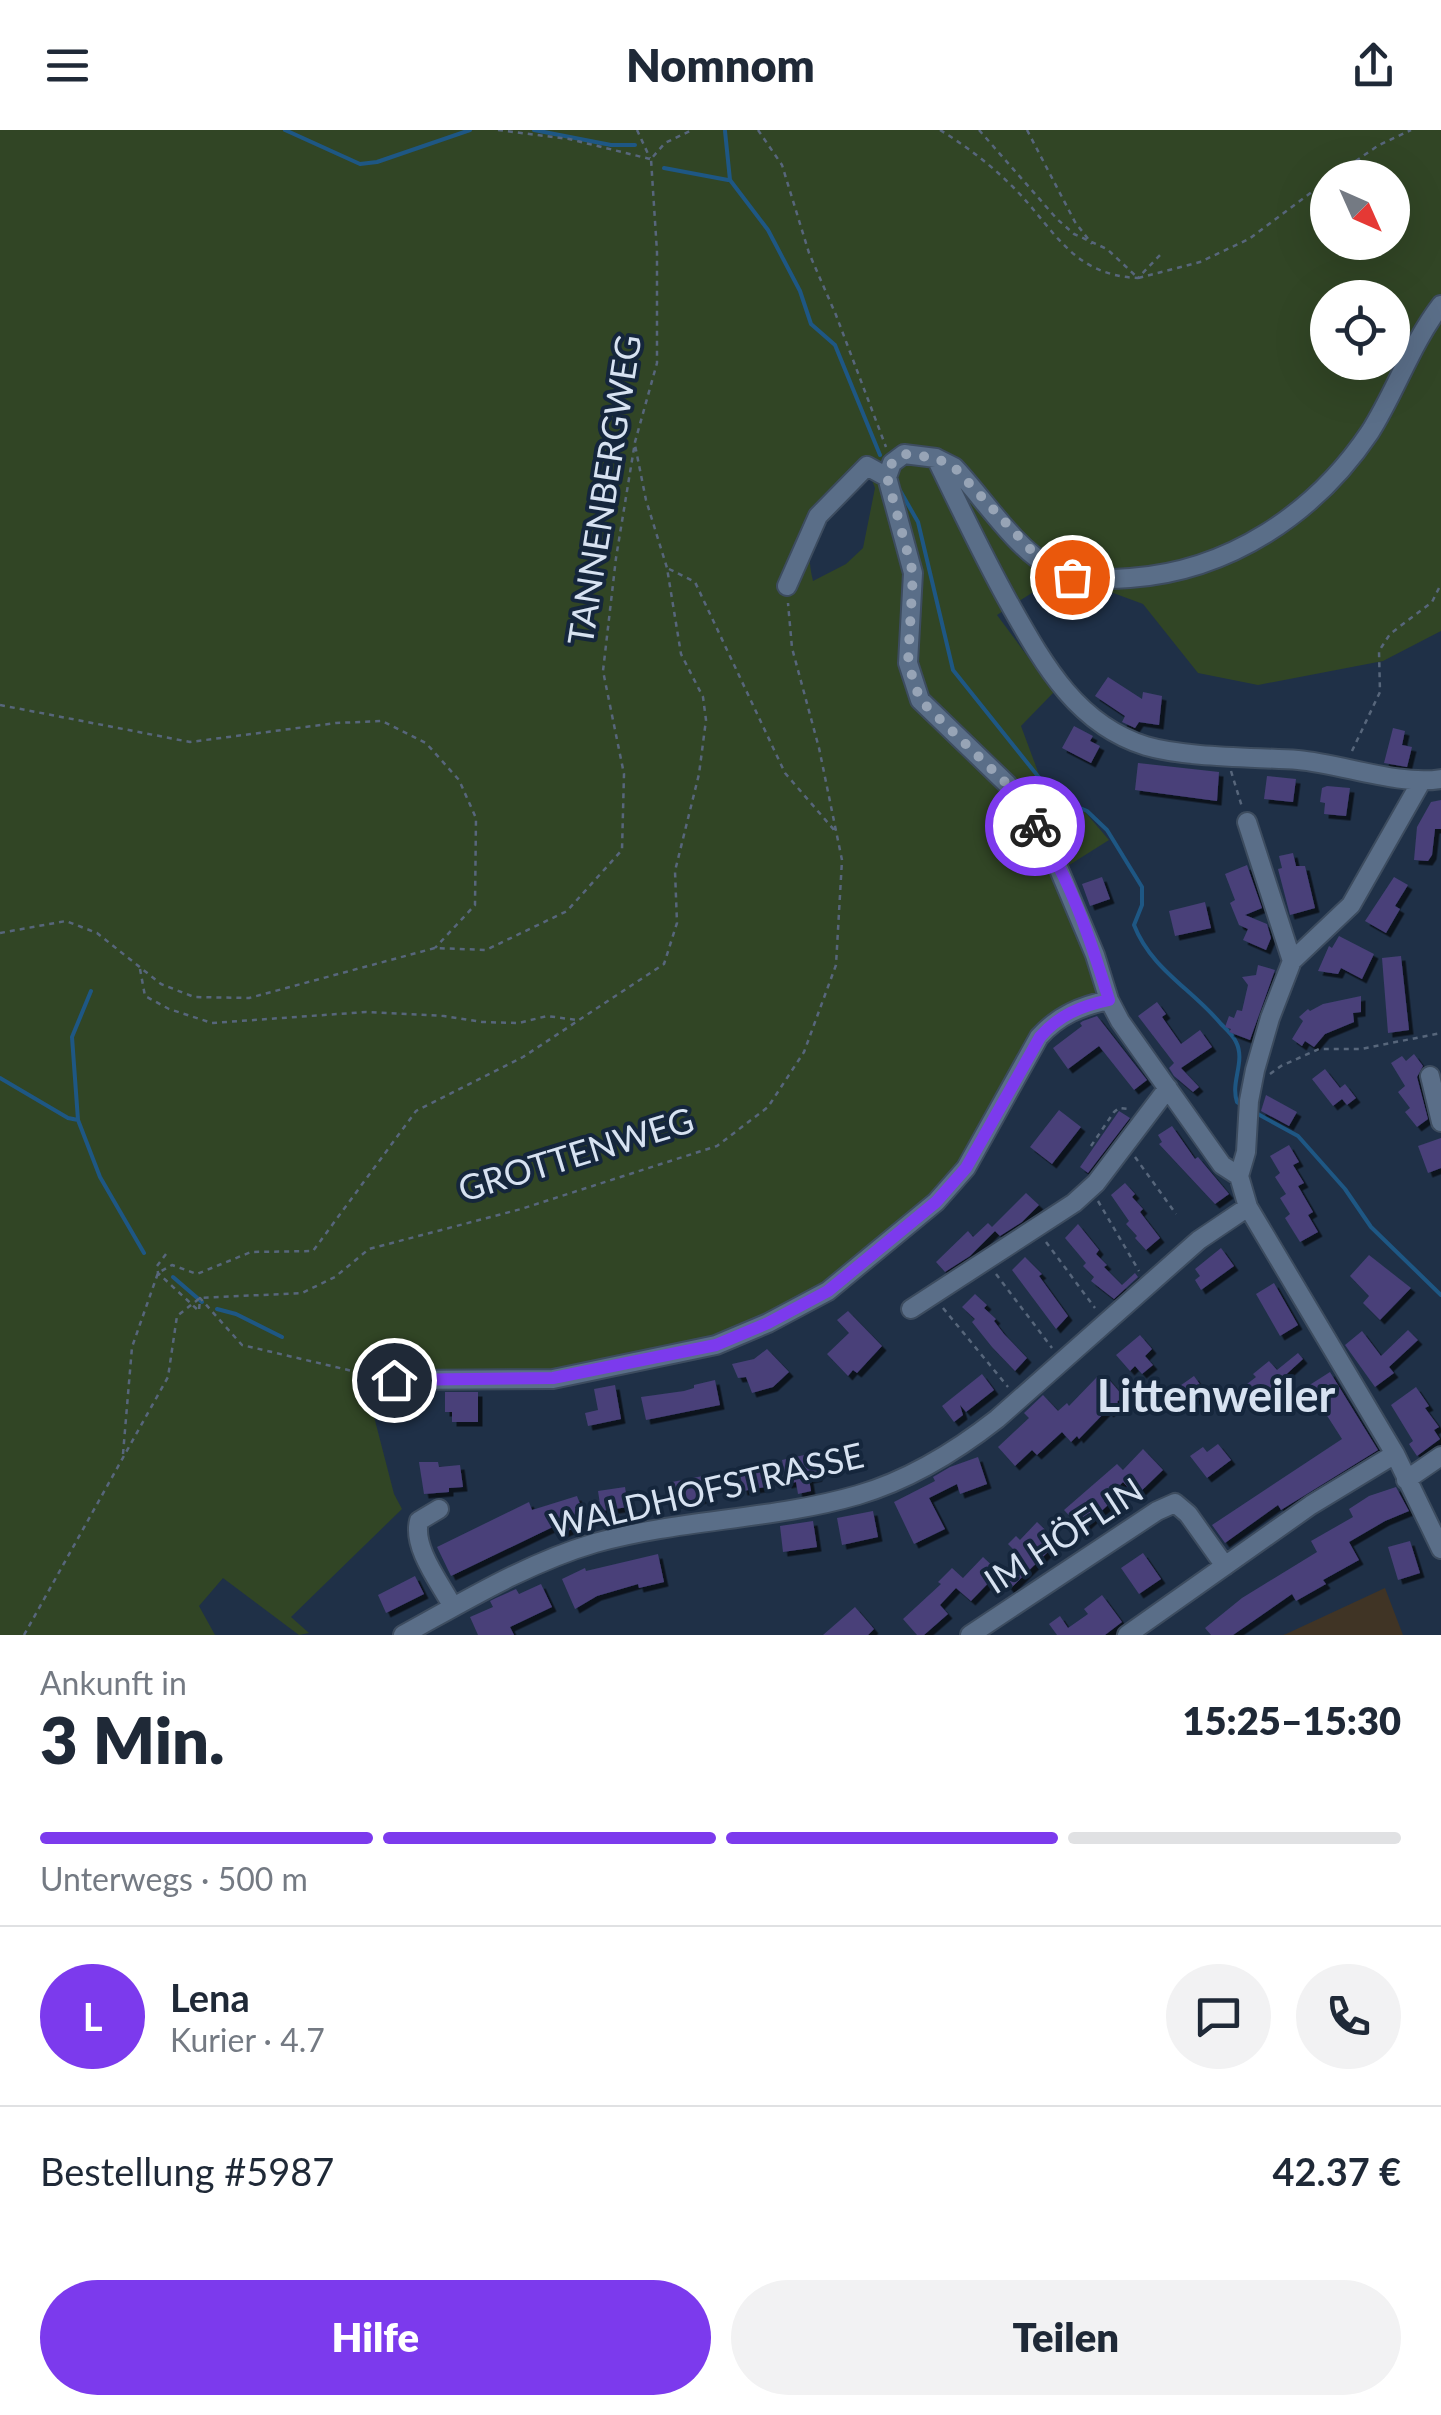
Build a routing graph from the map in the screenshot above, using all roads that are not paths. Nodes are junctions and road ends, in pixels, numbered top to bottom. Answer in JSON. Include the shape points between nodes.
{"nodes":[{"id":1,"x":1441,"y":305,"type":"edge"},
{"id":2,"x":936,"y":458,"type":"junction"},
{"id":3,"x":889,"y":470,"type":"junction"},
{"id":4,"x":787,"y":586,"type":"road end"},
{"id":5,"x":1441,"y":779,"type":"edge"},
{"id":6,"x":1421,"y":782,"type":"junction"},
{"id":7,"x":1247,"y":822,"type":"road end"},
{"id":8,"x":1292,"y":962,"type":"junction"},
{"id":9,"x":1109,"y":1000,"type":"junction"},
{"id":10,"x":1430,"y":1076,"type":"dead end"},
{"id":11,"x":1168,"y":1088,"type":"junction"},
{"id":12,"x":1441,"y":1122,"type":"edge"},
{"id":13,"x":1240,"y":1176,"type":"junction"},
{"id":14,"x":1248,"y":1207,"type":"junction"},
{"id":15,"x":911,"y":1309,"type":"dead end"},
{"id":16,"x":394,"y":1380,"type":"road end"},
{"id":17,"x":1395,"y":1454,"type":"junction"},
{"id":18,"x":1441,"y":1456,"type":"edge"},
{"id":19,"x":1406,"y":1480,"type":"junction"},
{"id":20,"x":439,"y":1508,"type":"dead end"},
{"id":21,"x":1441,"y":1549,"type":"edge"},
{"id":22,"x":1225,"y":1566,"type":"junction"},
{"id":23,"x":453,"y":1607,"type":"junction"},
{"id":24,"x":403,"y":1635,"type":"edge"},
{"id":25,"x":970,"y":1635,"type":"edge"},
{"id":26,"x":1127,"y":1635,"type":"edge"}],
"edges":[{"from":1,"to":2,"type":"street","via":[[1369,432],[1328,484],[1271,532],[1199,566],[1158,576],[1072,577],[1044,564],[954,467]]},
{"from":2,"to":3,"type":"street","via":[[904,454]]},
{"from":2,"to":6,"type":"street","via":[[1036,654],[1077,705],[1112,731],[1182,752],[1344,766]]},
{"from":3,"to":4,"type":"street","via":[[866,466],[818,516]]},
{"from":3,"to":9,"type":"street","via":[[913,573],[908,663],[920,700],[1007,784],[1050,848]]},
{"from":5,"to":6,"type":"street"},
{"from":6,"to":8,"type":"street","via":[[1351,904]]},
{"from":7,"to":8,"type":"street"},
{"from":8,"to":13,"type":"street","via":[[1250,1100]]},
{"from":9,"to":11,"type":"street"},
{"from":9,"to":16,"type":"street","via":[[1080,1006],[1048,1026],[966,1168],[936,1202],[828,1291],[768,1323],[716,1345],[553,1378]]},
{"from":10,"to":12,"type":"street"},
{"from":11,"to":13,"type":"street","via":[[1222,1165]]},
{"from":11,"to":15,"type":"street","via":[[1090,1188]]},
{"from":13,"to":14,"type":"street"},
{"from":14,"to":17,"type":"street"},
{"from":14,"to":23,"type":"street","name":"WALDHOFSTRASSE","via":[[1199,1240],[966,1443],[930,1464],[859,1495],[598,1542],[552,1557]]},
{"from":17,"to":19,"type":"street"},
{"from":17,"to":22,"type":"street"},
{"from":18,"to":19,"type":"street"},
{"from":19,"to":21,"type":"street"},
{"from":20,"to":23,"type":"street","via":[[418,1521],[416,1530]]},
{"from":22,"to":25,"type":"street","name":"IM HÖFLIN","via":[[1176,1503]]},
{"from":22,"to":26,"type":"street"},
{"from":23,"to":24,"type":"street","name":"WALDHOFSTRASSE"}]}
